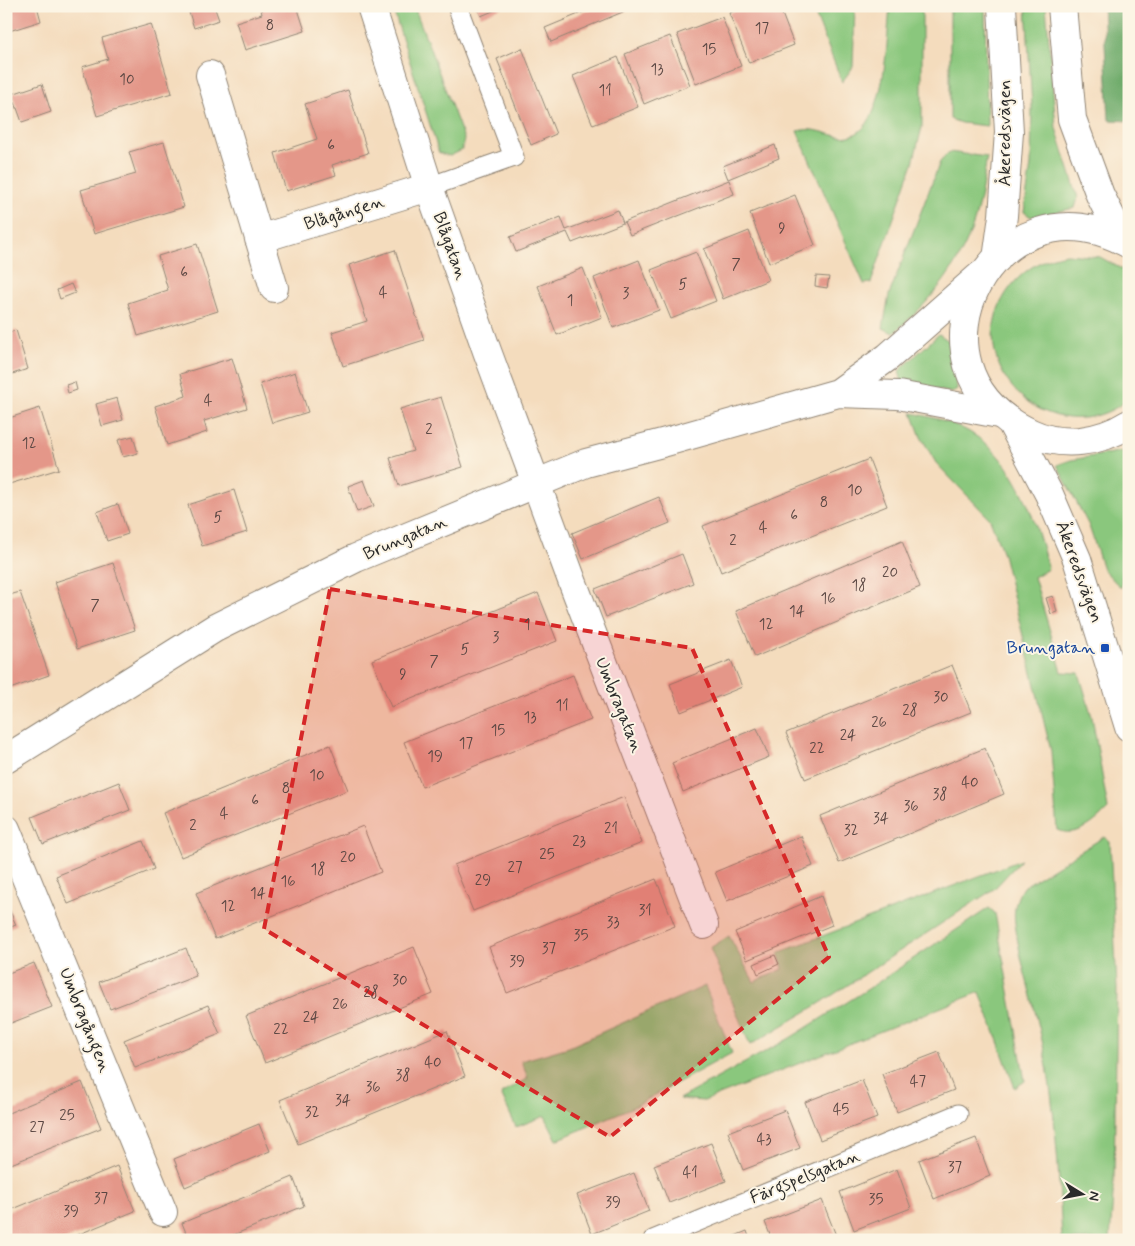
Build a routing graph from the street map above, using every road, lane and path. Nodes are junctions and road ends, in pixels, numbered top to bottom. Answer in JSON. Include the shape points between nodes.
{"nodes":[{"id":1,"x":371,"y":6,"type":"edge"},
{"id":2,"x":457,"y":6,"type":"edge"},
{"id":3,"x":1002,"y":6,"type":"edge"},
{"id":4,"x":1062,"y":6,"type":"edge"},
{"id":5,"x":210,"y":75,"type":"dead end"},
{"id":6,"x":429,"y":187,"type":"junction"},
{"id":7,"x":259,"y":238,"type":"junction"},
{"id":8,"x":1126,"y":242,"type":"edge"},
{"id":9,"x":989,"y":267,"type":"junction"},
{"id":10,"x":274,"y":288,"type":"dead end"},
{"id":11,"x":838,"y":393,"type":"junction"},
{"id":12,"x":1005,"y":419,"type":"junction"},
{"id":13,"x":1129,"y":424,"type":"edge"},
{"id":14,"x":536,"y":484,"type":"junction"},
{"id":15,"x":1129,"y":727,"type":"edge"},
{"id":16,"x":6,"y":759,"type":"edge"},
{"id":17,"x":6,"y":829,"type":"edge"},
{"id":18,"x":704,"y":925,"type":"dead end"},
{"id":19,"x":958,"y":1114,"type":"dead end"},
{"id":20,"x":163,"y":1212,"type":"dead end"},
{"id":21,"x":653,"y":1240,"type":"edge"}],
"edges":[{"from":1,"to":6,"type":"street","name":"Blågatan"},
{"from":2,"to":6,"type":"lane","via":[[514,157]]},
{"from":3,"to":9,"type":"street","name":"Åkeredsvägen","via":[[1009,132],[1003,216]]},
{"from":4,"to":8,"type":"street","name":"Åkeredsvägen","via":[[1072,119],[1100,195]]},
{"from":5,"to":7,"type":"street"},
{"from":6,"to":7,"type":"street","name":"Blågången"},
{"from":6,"to":14,"type":"street","name":"Blågatan"},
{"from":7,"to":10,"type":"street"},
{"from":8,"to":9,"type":"street","name":"Åkeredsvägen","via":[[1110,234],[1080,227],[1051,228],[1010,245]]},
{"from":9,"to":11,"type":"street","name":"Brungatan","via":[[888,357]]},
{"from":9,"to":12,"type":"street","name":"Åkeredsvägen","via":[[967,308],[966,355],[972,377],[982,394]]},
{"from":11,"to":12,"type":"street","name":"Brungatan","via":[[898,396]]},
{"from":11,"to":14,"type":"street","name":"Brungatan","via":[[586,463]]},
{"from":12,"to":13,"type":"street","name":"Åkeredsvägen","via":[[1040,438],[1066,442],[1088,441],[1114,433]]},
{"from":12,"to":15,"type":"street","name":"Åkeredsvägen","via":[[1049,494],[1076,559]]},
{"from":14,"to":16,"type":"street","name":"Brungatan","via":[[356,558],[215,628]]},
{"from":14,"to":18,"type":"street","name":"Umbragatan"},
{"from":17,"to":20,"type":"street","name":"Umbragången"},
{"from":19,"to":21,"type":"lane","name":"Färgspelsgatan"}]}
